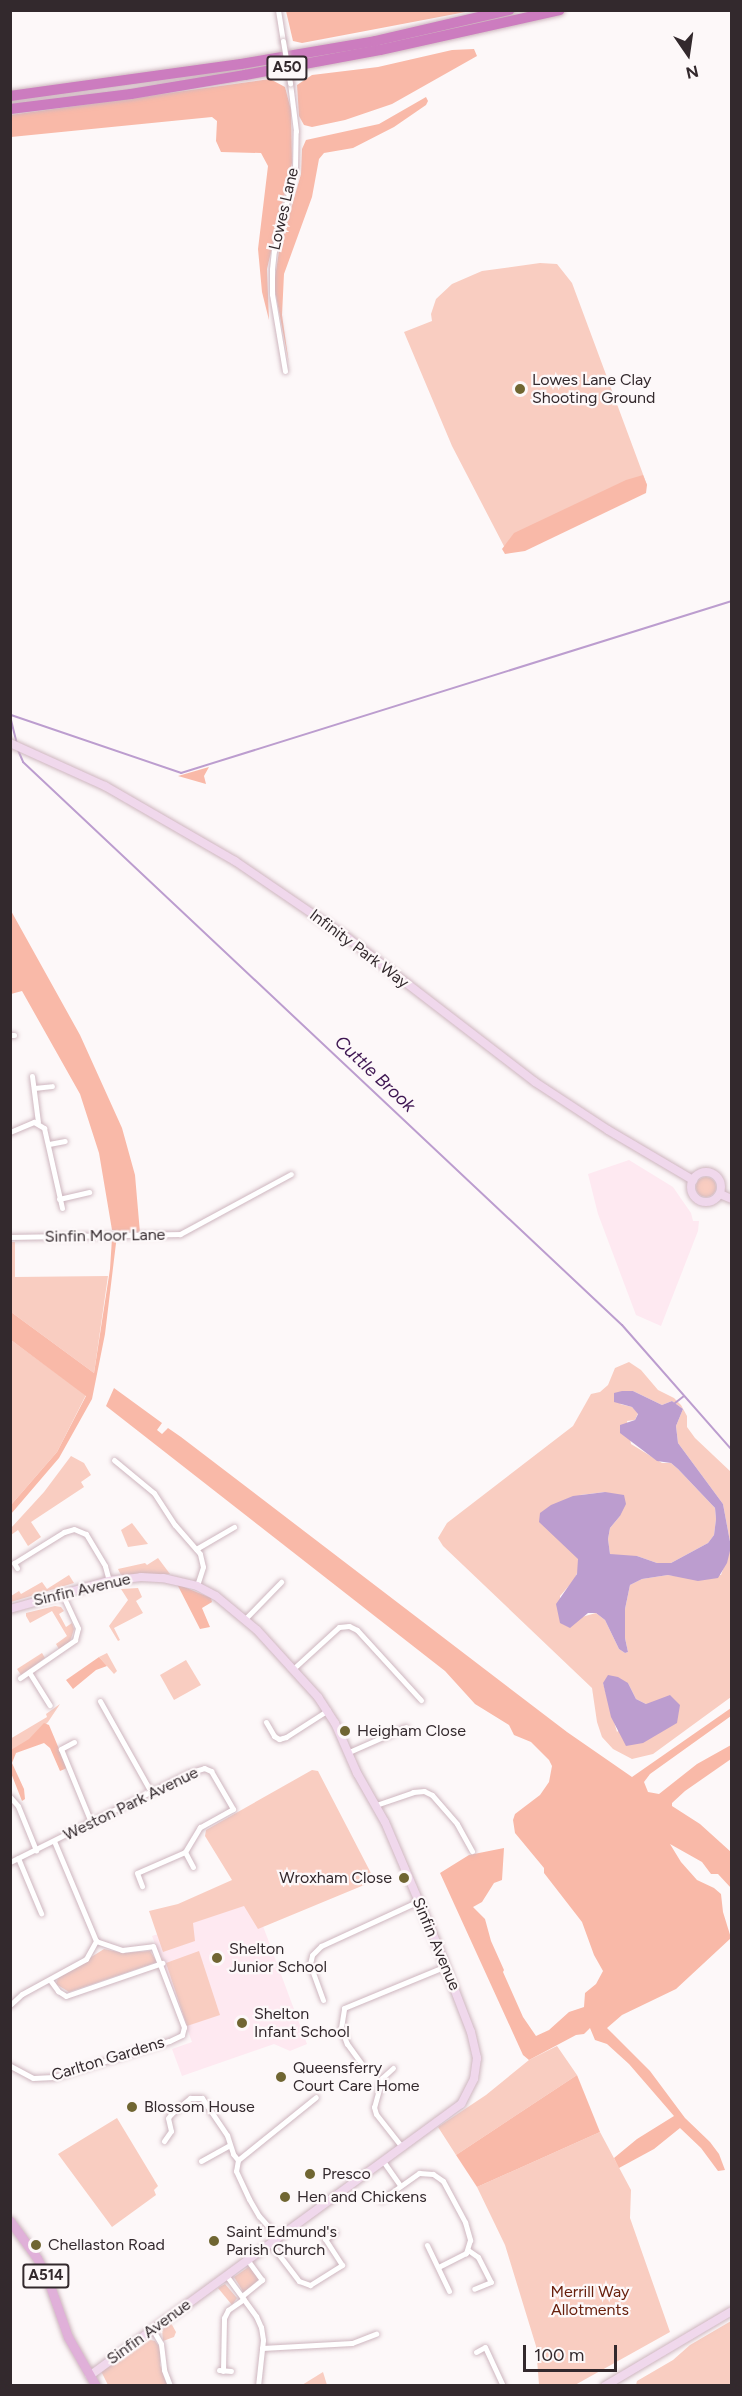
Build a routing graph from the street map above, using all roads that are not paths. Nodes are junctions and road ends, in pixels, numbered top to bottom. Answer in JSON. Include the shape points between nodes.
{"nodes":[{"id":1,"x":278,"y":10,"type":"edge"},
{"id":2,"x":509,"y":10,"type":"edge"},
{"id":3,"x":560,"y":10,"type":"edge"},
{"id":4,"x":10,"y":96,"type":"edge"},
{"id":5,"x":10,"y":109,"type":"edge"},
{"id":6,"x":285,"y":371,"type":"dead end"},
{"id":7,"x":10,"y":743,"type":"edge"},
{"id":8,"x":32,"y":1076,"type":"dead end"},
{"id":9,"x":52,"y":1086,"type":"dead end"},
{"id":10,"x":34,"y":1088,"type":"junction"},
{"id":11,"x":38,"y":1122,"type":"junction"},
{"id":12,"x":10,"y":1131,"type":"edge"},
{"id":13,"x":64,"y":1141,"type":"dead end"},
{"id":14,"x":50,"y":1144,"type":"junction"},
{"id":15,"x":291,"y":1174,"type":"dead end"},
{"id":16,"x":693,"y":1180,"type":"junction"},
{"id":17,"x":89,"y":1192,"type":"dead end"},
{"id":18,"x":720,"y":1194,"type":"junction"},
{"id":19,"x":59,"y":1199,"type":"junction"},
{"id":20,"x":732,"y":1199,"type":"edge"},
{"id":21,"x":62,"y":1208,"type":"dead end"},
{"id":22,"x":11,"y":1237,"type":"edge"},
{"id":23,"x":114,"y":1460,"type":"dead end"},
{"id":24,"x":234,"y":1527,"type":"dead end"},
{"id":25,"x":196,"y":1549,"type":"junction"},
{"id":26,"x":17,"y":1568,"type":"dead end"},
{"id":27,"x":109,"y":1581,"type":"junction"},
{"id":28,"x":281,"y":1582,"type":"dead end"},
{"id":29,"x":196,"y":1586,"type":"junction"},
{"id":30,"x":62,"y":1593,"type":"junction"},
{"id":31,"x":10,"y":1610,"type":"edge"},
{"id":32,"x":245,"y":1619,"type":"junction"},
{"id":33,"x":293,"y":1669,"type":"junction"},
{"id":34,"x":29,"y":1672,"type":"junction"},
{"id":35,"x":20,"y":1678,"type":"dead end"},
{"id":36,"x":418,"y":1686,"type":"dead end"},
{"id":37,"x":413,"y":1691,"type":"junction"},
{"id":38,"x":421,"y":1700,"type":"dead end"},
{"id":39,"x":100,"y":1701,"type":"dead end"},
{"id":40,"x":50,"y":1705,"type":"dead end"},
{"id":41,"x":328,"y":1710,"type":"junction"},
{"id":42,"x":266,"y":1722,"type":"dead end"},
{"id":43,"x":406,"y":1727,"type":"dead end"},
{"id":44,"x":74,"y":1742,"type":"dead end"},
{"id":45,"x":349,"y":1752,"type":"junction"},
{"id":46,"x":151,"y":1792,"type":"junction"},
{"id":47,"x":10,"y":1797,"type":"edge"},
{"id":48,"x":376,"y":1805,"type":"junction"},
{"id":49,"x":91,"y":1822,"type":"junction"},
{"id":50,"x":54,"y":1841,"type":"junction"},
{"id":51,"x":36,"y":1850,"type":"junction"},
{"id":52,"x":472,"y":1851,"type":"dead end"},
{"id":53,"x":185,"y":1852,"type":"junction"},
{"id":54,"x":18,"y":1858,"type":"junction"},
{"id":55,"x":10,"y":1862,"type":"edge"},
{"id":56,"x":193,"y":1867,"type":"dead end"},
{"id":57,"x":142,"y":1887,"type":"dead end"},
{"id":58,"x":419,"y":1901,"type":"junction"},
{"id":59,"x":41,"y":1913,"type":"dead end"},
{"id":60,"x":96,"y":1941,"type":"junction"},
{"id":61,"x":162,"y":1963,"type":"junction"},
{"id":62,"x":446,"y":1965,"type":"junction"},
{"id":63,"x":50,"y":1980,"type":"junction"},
{"id":64,"x":323,"y":2000,"type":"dead end"},
{"id":65,"x":10,"y":2005,"type":"edge"},
{"id":66,"x":361,"y":2063,"type":"dead end"},
{"id":67,"x":10,"y":2066,"type":"edge"},
{"id":68,"x":393,"y":2068,"type":"dead end"},
{"id":69,"x":316,"y":2097,"type":"dead end"},
{"id":70,"x":164,"y":2141,"type":"dead end"},
{"id":71,"x":230,"y":2145,"type":"junction"},
{"id":72,"x":402,"y":2147,"type":"junction"},
{"id":73,"x":238,"y":2160,"type":"junction"},
{"id":74,"x":201,"y":2161,"type":"dead end"},
{"id":75,"x":383,"y":2161,"type":"junction"},
{"id":76,"x":399,"y":2184,"type":"junction"},
{"id":77,"x":381,"y":2200,"type":"dead end"},
{"id":78,"x":10,"y":2221,"type":"edge"},
{"id":79,"x":335,"y":2232,"type":"dead end"},
{"id":80,"x":278,"y":2237,"type":"junction"},
{"id":81,"x":270,"y":2243,"type":"junction"},
{"id":82,"x":427,"y":2245,"type":"dead end"},
{"id":83,"x":468,"y":2250,"type":"junction"},
{"id":84,"x":248,"y":2259,"type":"junction"},
{"id":85,"x":438,"y":2267,"type":"junction"},
{"id":86,"x":226,"y":2275,"type":"junction"},
{"id":87,"x":474,"y":2289,"type":"dead end"},
{"id":88,"x":449,"y":2291,"type":"dead end"},
{"id":89,"x":243,"y":2298,"type":"junction"},
{"id":90,"x":732,"y":2311,"type":"edge"},
{"id":91,"x":153,"y":2330,"type":"junction"},
{"id":92,"x":376,"y":2334,"type":"dead end"},
{"id":93,"x":262,"y":2348,"type":"junction"},
{"id":94,"x":476,"y":2352,"type":"dead end"},
{"id":95,"x":231,"y":2371,"type":"dead end"},
{"id":96,"x":90,"y":2376,"type":"junction"},
{"id":97,"x":615,"y":2383,"type":"edge"},
{"id":98,"x":96,"y":2385,"type":"edge"},
{"id":99,"x":170,"y":2385,"type":"edge"},
{"id":100,"x":258,"y":2385,"type":"edge"},
{"id":101,"x":503,"y":2385,"type":"edge"},
{"id":102,"x":605,"y":2385,"type":"edge"}],
"edges":[{"from":1,"to":6,"type":"street","name":"Lowes Lane","bridge":true,"via":[[296,131],[295,170],[272,269],[272,294]]},
{"from":2,"to":4,"type":"highway","number":"A50","via":[[242,64]]},
{"from":3,"to":5,"type":"highway","number":"A50","via":[[245,75]]},
{"from":7,"to":16,"type":"street","name":"Infinity Park Way","via":[[124,796],[236,861],[348,938],[527,1076]]},
{"from":8,"to":10,"type":"street"},
{"from":9,"to":10,"type":"street"},
{"from":10,"to":11,"type":"street"},
{"from":11,"to":12,"type":"street"},
{"from":11,"to":14,"type":"street"},
{"from":13,"to":14,"type":"street"},
{"from":14,"to":19,"type":"street"},
{"from":15,"to":22,"type":"street","name":"Sinfin Moor Lane","via":[[180,1234]]},
{"from":16,"to":18,"type":"street","via":[[694,1195],[702,1201],[712,1201]]},
{"from":16,"to":18,"type":"street","via":[[705,1172],[715,1174],[721,1183]]},
{"from":17,"to":19,"type":"street"},
{"from":18,"to":20,"type":"street"},
{"from":19,"to":21,"type":"street"},
{"from":23,"to":25,"type":"street","via":[[154,1493]]},
{"from":24,"to":25,"type":"street"},
{"from":25,"to":29,"type":"street","via":[[203,1565]]},
{"from":26,"to":27,"type":"street","via":[[14,1563],[74,1529],[86,1534],[105,1566]]},
{"from":27,"to":29,"type":"street","name":"Sinfin Avenue","via":[[150,1577]]},
{"from":27,"to":30,"type":"street","name":"Sinfin Avenue"},
{"from":28,"to":32,"type":"street"},
{"from":29,"to":32,"type":"street","name":"Sinfin Avenue"},
{"from":30,"to":31,"type":"street","name":"Sinfin Avenue"},
{"from":30,"to":34,"type":"street","via":[[78,1628],[77,1635],[73,1642]]},
{"from":32,"to":33,"type":"street","name":"Sinfin Avenue"},
{"from":33,"to":37,"type":"street","via":[[339,1627],[349,1626]]},
{"from":33,"to":41,"type":"street","name":"Sinfin Avenue"},
{"from":34,"to":35,"type":"street"},
{"from":34,"to":40,"type":"street"},
{"from":36,"to":37,"type":"street"},
{"from":37,"to":38,"type":"street"},
{"from":39,"to":46,"type":"street"},
{"from":41,"to":42,"type":"street","via":[[279,1739]]},
{"from":41,"to":45,"type":"street","name":"Sinfin Avenue"},
{"from":43,"to":45,"type":"street"},
{"from":44,"to":49,"type":"street","via":[[61,1749]]},
{"from":45,"to":48,"type":"street","name":"Sinfin Avenue"},
{"from":46,"to":49,"type":"street","name":"Weston Park Avenue"},
{"from":46,"to":53,"type":"street","name":"Weston Park Avenue","via":[[204,1768],[211,1771],[233,1809],[200,1827]]},
{"from":47,"to":51,"type":"street","via":[[18,1806]]},
{"from":48,"to":52,"type":"street","via":[[413,1792],[432,1795],[457,1824]]},
{"from":48,"to":58,"type":"street","name":"Sinfin Avenue"},
{"from":49,"to":50,"type":"street","name":"Weston Park Avenue"},
{"from":50,"to":51,"type":"street","name":"Weston Park Avenue"},
{"from":50,"to":60,"type":"street"},
{"from":51,"to":54,"type":"street","name":"Weston Park Avenue"},
{"from":53,"to":56,"type":"street"},
{"from":53,"to":57,"type":"street","via":[[137,1873]]},
{"from":54,"to":55,"type":"street","name":"Weston Park Avenue"},
{"from":54,"to":59,"type":"street"},
{"from":58,"to":62,"type":"street","name":"Sinfin Avenue"},
{"from":58,"to":64,"type":"street","via":[[321,1946],[312,1955],[310,1964]]},
{"from":60,"to":61,"type":"street","via":[[122,1950],[153,1946]]},
{"from":60,"to":63,"type":"street","via":[[86,1959]]},
{"from":61,"to":63,"type":"street","via":[[66,1996]]},
{"from":61,"to":67,"type":"street","name":"Carlton Gardens","via":[[184,2027],[182,2035],[44,2079],[24,2075]]},
{"from":62,"to":66,"type":"street","via":[[344,2008],[341,2028]]},
{"from":62,"to":72,"type":"street","name":"Sinfin Avenue","via":[[475,2047],[474,2079],[461,2104]]},
{"from":63,"to":65,"type":"street"},
{"from":68,"to":72,"type":"street","via":[[382,2078],[374,2107]]},
{"from":69,"to":73,"type":"street"},
{"from":70,"to":71,"type":"street","via":[[171,2131],[171,2114],[190,2098],[198,2097],[207,2102]]},
{"from":71,"to":73,"type":"street"},
{"from":71,"to":74,"type":"street"},
{"from":72,"to":75,"type":"street","name":"Sinfin Avenue"},
{"from":73,"to":80,"type":"street","via":[[236,2171],[249,2199]]},
{"from":75,"to":76,"type":"street"},
{"from":75,"to":80,"type":"street","name":"Sinfin Avenue"},
{"from":76,"to":77,"type":"street"},
{"from":76,"to":83,"type":"street","via":[[419,2173],[440,2178],[468,2231]]},
{"from":78,"to":96,"type":"main road","number":"A514","via":[[37,2258],[68,2337]]},
{"from":79,"to":81,"type":"street","via":[[325,2239],[342,2265],[310,2286],[298,2281]]},
{"from":80,"to":81,"type":"street","name":"Sinfin Avenue"},
{"from":81,"to":84,"type":"street","name":"Sinfin Avenue"},
{"from":82,"to":85,"type":"street"},
{"from":83,"to":85,"type":"street"},
{"from":83,"to":87,"type":"street","via":[[478,2257],[491,2282]]},
{"from":84,"to":86,"type":"street","name":"Sinfin Avenue"},
{"from":84,"to":89,"type":"street","via":[[262,2280]]},
{"from":85,"to":88,"type":"street"},
{"from":86,"to":89,"type":"street"},
{"from":86,"to":91,"type":"street","name":"Sinfin Avenue"},
{"from":89,"to":93,"type":"street","via":[[260,2324]]},
{"from":89,"to":95,"type":"street","via":[[224,2318],[221,2370]]},
{"from":90,"to":97,"type":"street"},
{"from":91,"to":96,"type":"street","name":"Sinfin Avenue"},
{"from":91,"to":99,"type":"street","via":[[161,2344]]},
{"from":92,"to":93,"type":"street","via":[[352,2343]]},
{"from":93,"to":100,"type":"street"},
{"from":94,"to":101,"type":"street","via":[[485,2347]]},
{"from":96,"to":98,"type":"main road","number":"A514"},
{"from":97,"to":102,"type":"street"}]}
